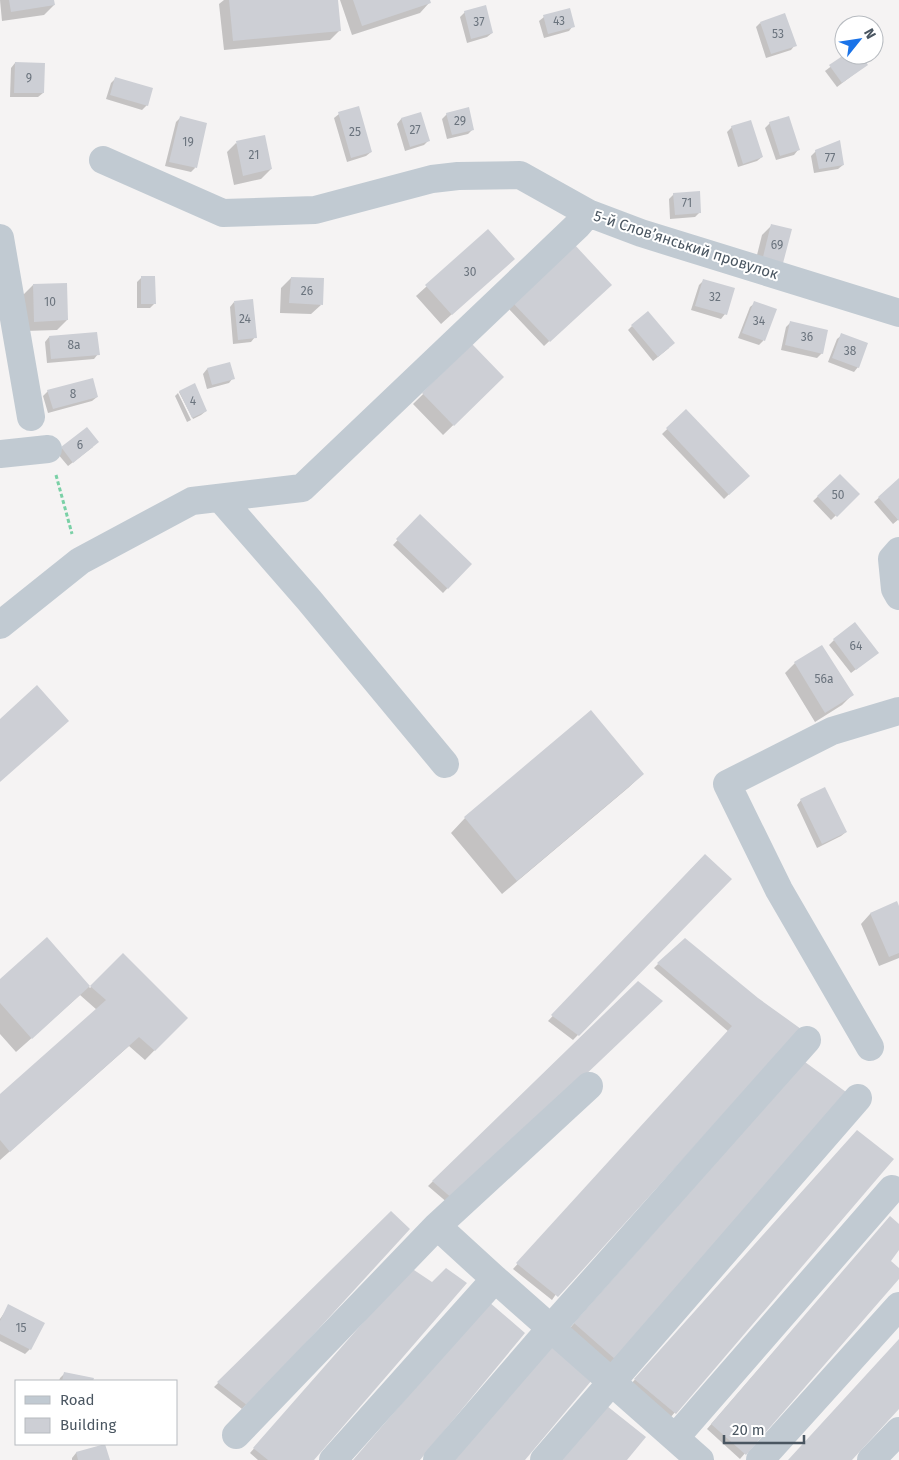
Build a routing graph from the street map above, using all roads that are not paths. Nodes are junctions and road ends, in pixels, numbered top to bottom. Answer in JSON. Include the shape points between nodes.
{"nodes":[{"id":1,"x":103,"y":160,"type":"dead end"},
{"id":2,"x":588,"y":213,"type":"junction"},
{"id":3,"x":0,"y":238,"type":"edge"},
{"id":4,"x":899,"y":313,"type":"edge"},
{"id":5,"x":31,"y":417,"type":"dead end"},
{"id":6,"x":48,"y":449,"type":"road end"},
{"id":7,"x":0,"y":454,"type":"edge"},
{"id":8,"x":220,"y":498,"type":"junction"},
{"id":9,"x":899,"y":551,"type":"edge"},
{"id":10,"x":899,"y":596,"type":"edge"},
{"id":11,"x":0,"y":625,"type":"edge"},
{"id":12,"x":899,"y":711,"type":"edge"},
{"id":13,"x":445,"y":764,"type":"dead end"},
{"id":14,"x":806,"y":1040,"type":"dead end"},
{"id":15,"x":870,"y":1047,"type":"dead end"},
{"id":16,"x":589,"y":1086,"type":"dead end"},
{"id":17,"x":858,"y":1098,"type":"dead end"},
{"id":18,"x":892,"y":1189,"type":"dead end"},
{"id":19,"x":437,"y":1226,"type":"junction"},
{"id":20,"x":495,"y":1279,"type":"junction"},
{"id":21,"x":899,"y":1306,"type":"edge"},
{"id":22,"x":551,"y":1328,"type":"junction"},
{"id":23,"x":612,"y":1381,"type":"junction"},
{"id":24,"x":899,"y":1431,"type":"edge"},
{"id":25,"x":236,"y":1435,"type":"dead end"},
{"id":26,"x":675,"y":1438,"type":"junction"},
{"id":27,"x":333,"y":1460,"type":"edge"},
{"id":28,"x":437,"y":1460,"type":"edge"},
{"id":29,"x":544,"y":1460,"type":"edge"},
{"id":30,"x":700,"y":1460,"type":"edge"},
{"id":31,"x":760,"y":1460,"type":"edge"},
{"id":32,"x":871,"y":1460,"type":"edge"}],
"edges":[{"from":1,"to":2,"type":"street","name":"5-й Слов’янський провулок","via":[[223,213],[315,210],[432,179],[520,175]]},
{"from":2,"to":4,"type":"street","name":"5-й Слов’янський провулок"},
{"from":2,"to":8,"type":"street","via":[[302,488]]},
{"from":3,"to":5,"type":"street"},
{"from":6,"to":7,"type":"street"},
{"from":8,"to":11,"type":"street","via":[[192,501],[80,561]]},
{"from":8,"to":13,"type":"street"},
{"from":9,"to":10,"type":"street","via":[[892,559],[895,589]]},
{"from":12,"to":15,"type":"street","via":[[832,731],[727,784],[779,890]]},
{"from":14,"to":22,"type":"street"},
{"from":16,"to":19,"type":"street"},
{"from":17,"to":23,"type":"street"},
{"from":18,"to":26,"type":"street"},
{"from":19,"to":20,"type":"street"},
{"from":19,"to":25,"type":"street"},
{"from":20,"to":22,"type":"street"},
{"from":20,"to":27,"type":"street"},
{"from":21,"to":31,"type":"street"},
{"from":22,"to":23,"type":"street"},
{"from":22,"to":28,"type":"street"},
{"from":23,"to":26,"type":"street"},
{"from":23,"to":29,"type":"street"},
{"from":24,"to":32,"type":"street"},
{"from":26,"to":30,"type":"street"}]}
